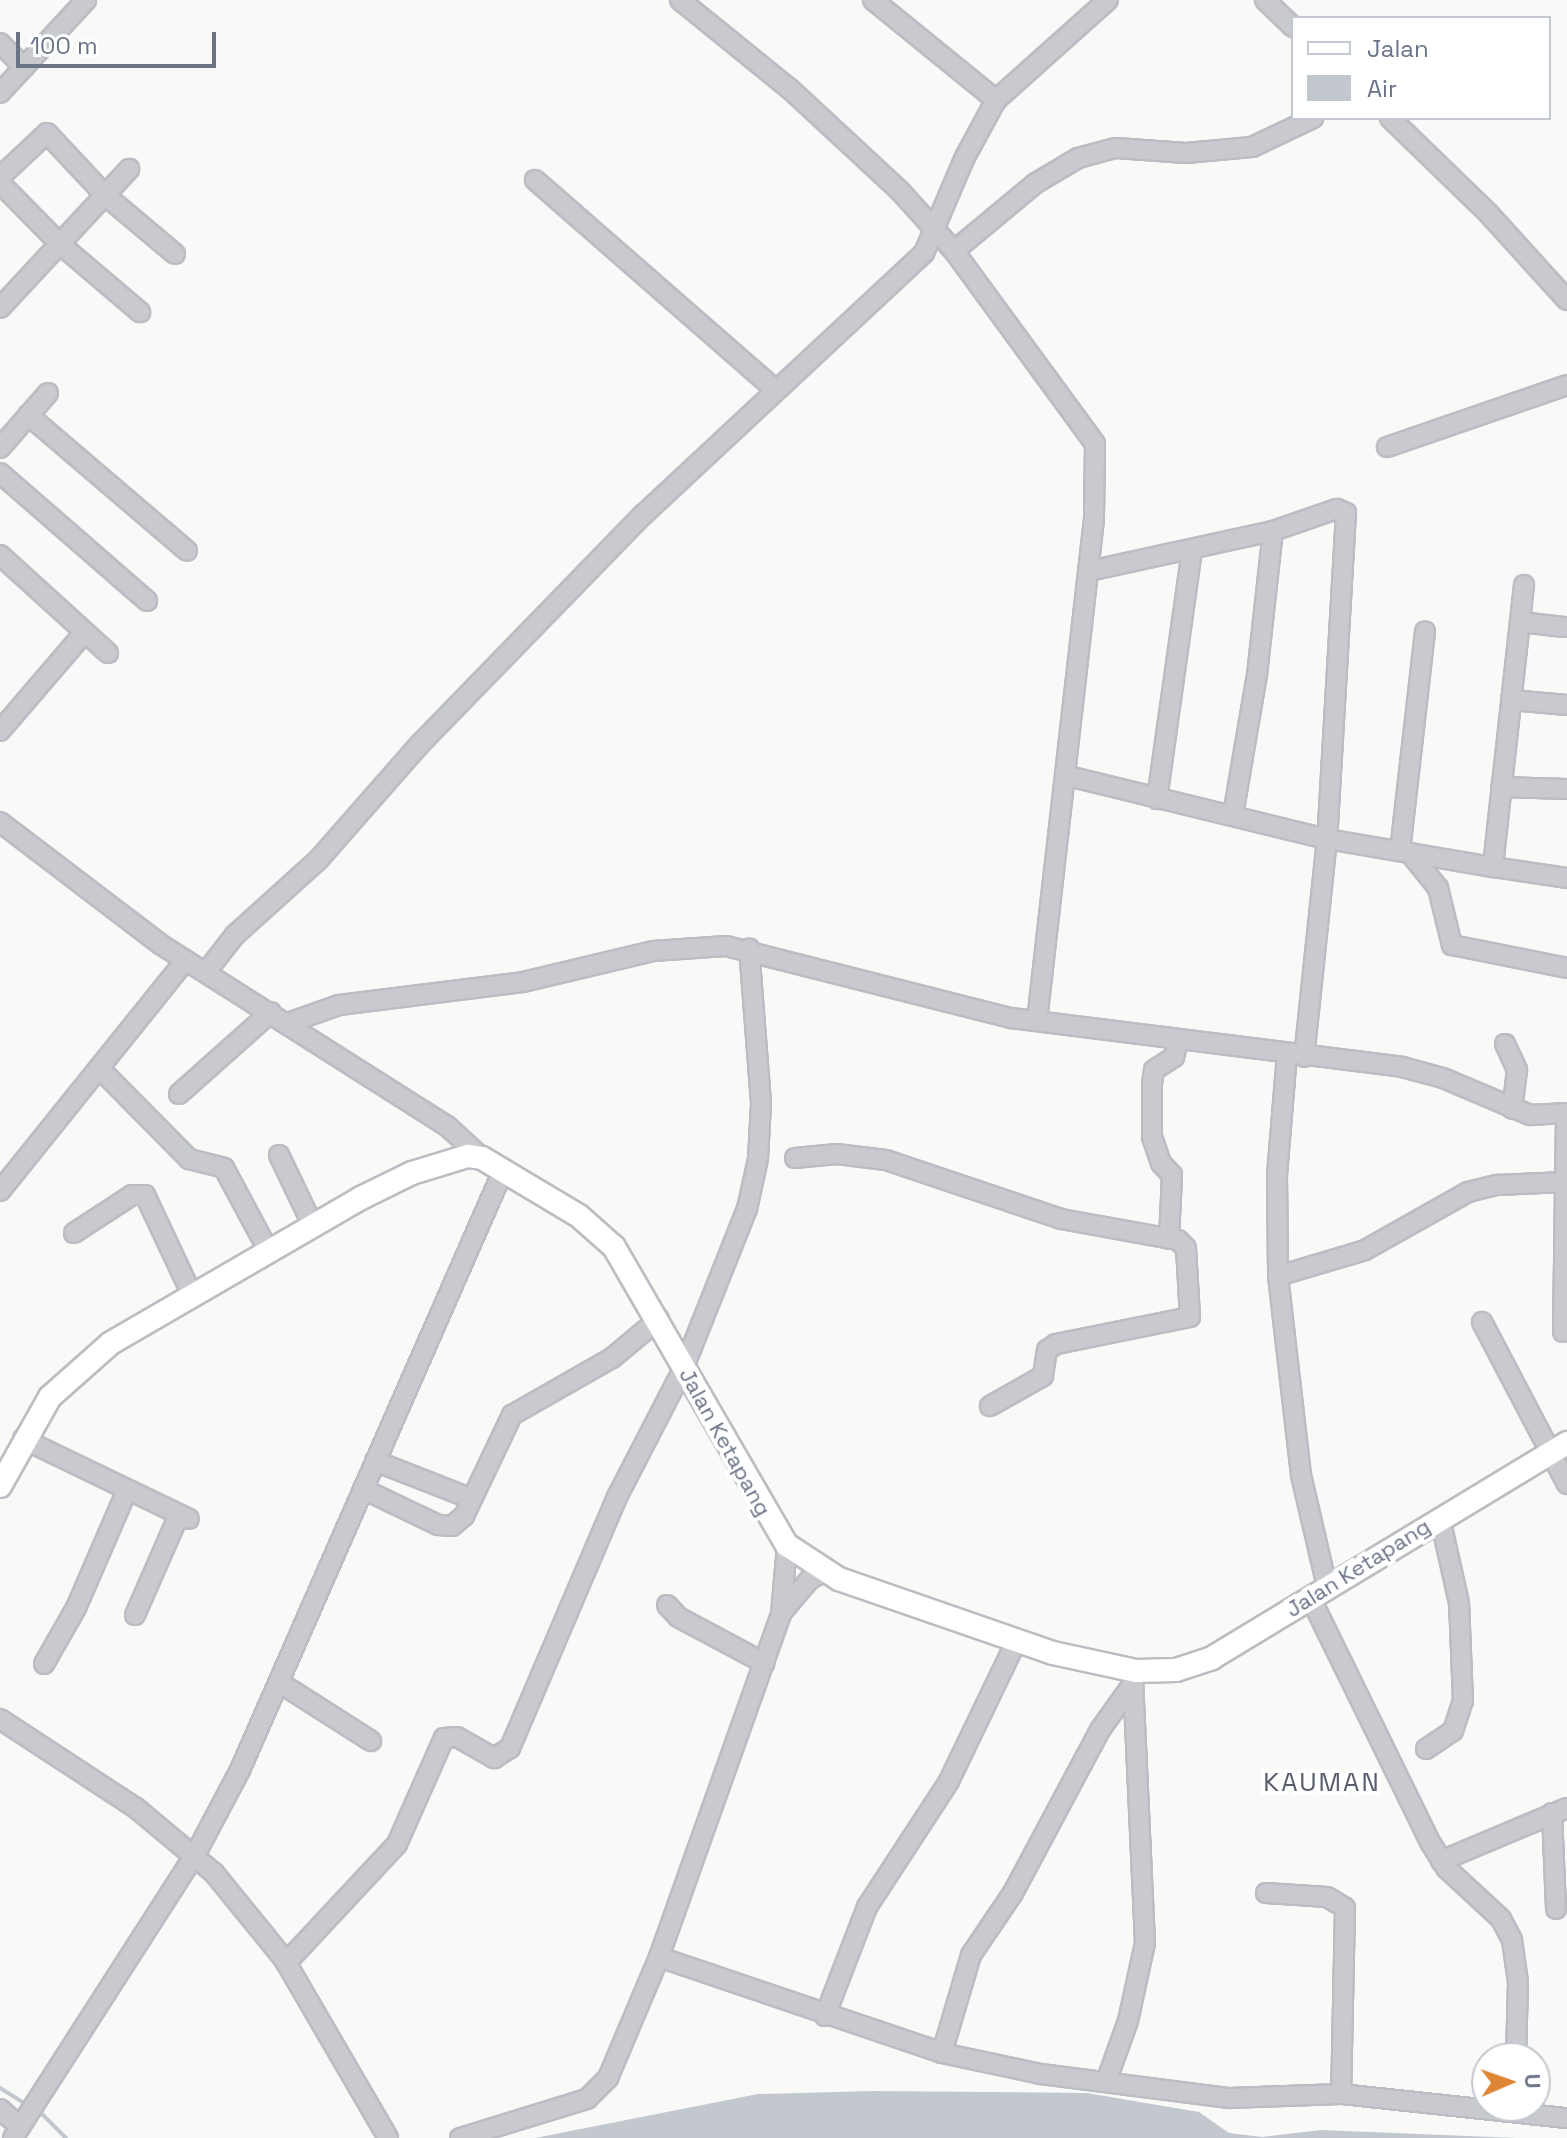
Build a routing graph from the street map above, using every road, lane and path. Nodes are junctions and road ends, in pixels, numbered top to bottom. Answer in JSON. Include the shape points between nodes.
{"nodes":[{"id":1,"x":86,"y":0,"type":"edge"},
{"id":2,"x":680,"y":0,"type":"edge"},
{"id":3,"x":873,"y":0,"type":"edge"},
{"id":4,"x":1108,"y":0,"type":"edge"},
{"id":5,"x":1265,"y":0,"type":"edge"},
{"id":6,"x":1291,"y":25,"type":"edge"},
{"id":7,"x":0,"y":43,"type":"edge"},
{"id":8,"x":24,"y":67,"type":"junction"},
{"id":9,"x":0,"y":93,"type":"edge"},
{"id":10,"x":996,"y":100,"type":"junction"},
{"id":11,"x":1309,"y":120,"type":"edge"},
{"id":12,"x":1392,"y":120,"type":"edge"},
{"id":13,"x":129,"y":169,"type":"dead end"},
{"id":14,"x":0,"y":180,"type":"edge"},
{"id":15,"x":535,"y":180,"type":"dead end"},
{"id":16,"x":106,"y":196,"type":"junction"},
{"id":17,"x":936,"y":231,"type":"junction"},
{"id":18,"x":61,"y":245,"type":"junction"},
{"id":19,"x":954,"y":251,"type":"junction"},
{"id":20,"x":175,"y":254,"type":"dead end"},
{"id":21,"x":1567,"y":300,"type":"edge"},
{"id":22,"x":0,"y":308,"type":"edge"},
{"id":23,"x":140,"y":312,"type":"dead end"},
{"id":24,"x":1567,"y":385,"type":"edge"},
{"id":25,"x":775,"y":389,"type":"junction"},
{"id":26,"x":48,"y":393,"type":"dead end"},
{"id":27,"x":28,"y":415,"type":"junction"},
{"id":28,"x":1387,"y":447,"type":"dead end"},
{"id":29,"x":0,"y":448,"type":"edge"},
{"id":30,"x":0,"y":473,"type":"edge"},
{"id":31,"x":1273,"y":531,"type":"junction"},
{"id":32,"x":187,"y":551,"type":"dead end"},
{"id":33,"x":1192,"y":551,"type":"junction"},
{"id":34,"x":0,"y":555,"type":"edge"},
{"id":35,"x":1089,"y":571,"type":"junction"},
{"id":36,"x":1524,"y":585,"type":"dead end"},
{"id":37,"x":147,"y":601,"type":"dead end"},
{"id":38,"x":1520,"y":622,"type":"junction"},
{"id":39,"x":1564,"y":627,"type":"dead end"},
{"id":40,"x":1425,"y":631,"type":"dead end"},
{"id":41,"x":85,"y":632,"type":"junction"},
{"id":42,"x":108,"y":653,"type":"dead end"},
{"id":43,"x":1511,"y":700,"type":"junction"},
{"id":44,"x":1567,"y":705,"type":"edge"},
{"id":45,"x":0,"y":731,"type":"edge"},
{"id":46,"x":1068,"y":776,"type":"junction"},
{"id":47,"x":1501,"y":787,"type":"junction"},
{"id":48,"x":1567,"y":789,"type":"edge"},
{"id":49,"x":1157,"y":799,"type":"junction"},
{"id":50,"x":1233,"y":815,"type":"junction"},
{"id":51,"x":0,"y":822,"type":"edge"},
{"id":52,"x":1327,"y":839,"type":"junction"},
{"id":53,"x":1405,"y":852,"type":"junction"},
{"id":54,"x":1493,"y":867,"type":"junction"},
{"id":55,"x":1567,"y":878,"type":"edge"},
{"id":56,"x":749,"y":948,"type":"junction"},
{"id":57,"x":185,"y":961,"type":"junction"},
{"id":58,"x":1567,"y":968,"type":"edge"},
{"id":59,"x":206,"y":972,"type":"junction"},
{"id":60,"x":271,"y":1012,"type":"junction"},
{"id":61,"x":1037,"y":1021,"type":"junction"},
{"id":62,"x":288,"y":1023,"type":"junction"},
{"id":63,"x":1178,"y":1041,"type":"junction"},
{"id":64,"x":1505,"y":1044,"type":"dead end"},
{"id":65,"x":1296,"y":1056,"type":"junction"},
{"id":66,"x":100,"y":1069,"type":"junction"},
{"id":67,"x":179,"y":1094,"type":"dead end"},
{"id":68,"x":1512,"y":1109,"type":"junction"},
{"id":69,"x":1566,"y":1114,"type":"edge"},
{"id":70,"x":279,"y":1155,"type":"dead end"},
{"id":71,"x":482,"y":1158,"type":"junction"},
{"id":72,"x":795,"y":1158,"type":"dead end"},
{"id":73,"x":503,"y":1171,"type":"junction"},
{"id":74,"x":1565,"y":1182,"type":"junction"},
{"id":75,"x":0,"y":1191,"type":"edge"},
{"id":76,"x":312,"y":1224,"type":"junction"},
{"id":77,"x":74,"y":1233,"type":"dead end"},
{"id":78,"x":1169,"y":1239,"type":"junction"},
{"id":79,"x":268,"y":1250,"type":"junction"},
{"id":80,"x":1278,"y":1276,"type":"junction"},
{"id":81,"x":192,"y":1295,"type":"junction"},
{"id":82,"x":659,"y":1319,"type":"junction"},
{"id":83,"x":1482,"y":1322,"type":"dead end"},
{"id":84,"x":1563,"y":1332,"type":"dead end"},
{"id":85,"x":684,"y":1367,"type":"junction"},
{"id":86,"x":990,"y":1406,"type":"dead end"},
{"id":87,"x":23,"y":1439,"type":"junction"},
{"id":88,"x":1559,"y":1448,"type":"edge"},
{"id":89,"x":375,"y":1461,"type":"junction"},
{"id":90,"x":1567,"y":1484,"type":"edge"},
{"id":91,"x":0,"y":1486,"type":"edge"},
{"id":92,"x":363,"y":1489,"type":"junction"},
{"id":93,"x":127,"y":1490,"type":"junction"},
{"id":94,"x":472,"y":1499,"type":"junction"},
{"id":95,"x":1440,"y":1518,"type":"junction"},
{"id":96,"x":787,"y":1545,"type":"junction"},
{"id":97,"x":823,"y":1572,"type":"junction"},
{"id":98,"x":1319,"y":1592,"type":"junction"},
{"id":99,"x":667,"y":1605,"type":"dead end"},
{"id":100,"x":781,"y":1614,"type":"junction"},
{"id":101,"x":135,"y":1615,"type":"dead end"},
{"id":102,"x":1016,"y":1642,"type":"junction"},
{"id":103,"x":764,"y":1663,"type":"junction"},
{"id":104,"x":44,"y":1664,"type":"dead end"},
{"id":105,"x":1134,"y":1678,"type":"junction"},
{"id":106,"x":280,"y":1683,"type":"junction"},
{"id":107,"x":0,"y":1719,"type":"edge"},
{"id":108,"x":371,"y":1741,"type":"dead end"},
{"id":109,"x":1426,"y":1749,"type":"dead end"},
{"id":110,"x":1559,"y":1810,"type":"edge"},
{"id":111,"x":195,"y":1855,"type":"junction"},
{"id":112,"x":1441,"y":1861,"type":"junction"},
{"id":113,"x":1266,"y":1893,"type":"dead end"},
{"id":114,"x":1556,"y":1909,"type":"dead end"},
{"id":115,"x":659,"y":1957,"type":"junction"},
{"id":116,"x":286,"y":1963,"type":"junction"},
{"id":117,"x":825,"y":2016,"type":"junction"},
{"id":118,"x":1516,"y":2042,"type":"edge"},
{"id":119,"x":942,"y":2053,"type":"junction"},
{"id":120,"x":1106,"y":2082,"type":"junction"},
{"id":121,"x":1341,"y":2094,"type":"junction"},
{"id":122,"x":1471,"y":2105,"type":"edge"},
{"id":123,"x":0,"y":2109,"type":"edge"},
{"id":124,"x":17,"y":2132,"type":"edge"},
{"id":125,"x":388,"y":2138,"type":"edge"},
{"id":126,"x":460,"y":2138,"type":"edge"}],
"edges":[{"from":1,"to":8,"type":"street"},
{"from":2,"to":17,"type":"street","via":[[845,137]]},
{"from":3,"to":10,"type":"street"},
{"from":4,"to":10,"type":"street"},
{"from":5,"to":6,"type":"street"},
{"from":7,"to":8,"type":"street"},
{"from":8,"to":9,"type":"street"},
{"from":10,"to":17,"type":"street","via":[[965,157]]},
{"from":11,"to":19,"type":"street","via":[[1252,147],[1186,153],[1116,148],[1078,158],[1036,183]]},
{"from":12,"to":21,"type":"street","via":[[1489,214]]},
{"from":13,"to":16,"type":"street"},
{"from":14,"to":16,"type":"street","via":[[47,133]]},
{"from":14,"to":18,"type":"street"},
{"from":15,"to":25,"type":"street"},
{"from":16,"to":18,"type":"street"},
{"from":16,"to":20,"type":"street"},
{"from":17,"to":19,"type":"street"},
{"from":17,"to":25,"type":"street","via":[[912,266]]},
{"from":18,"to":22,"type":"street"},
{"from":18,"to":23,"type":"street"},
{"from":19,"to":35,"type":"street","via":[[1095,444],[1098,472]]},
{"from":24,"to":28,"type":"street"},
{"from":25,"to":59,"type":"street","via":[[548,611],[319,859],[235,935]]},
{"from":26,"to":27,"type":"street"},
{"from":27,"to":29,"type":"street"},
{"from":27,"to":32,"type":"street"},
{"from":30,"to":37,"type":"street"},
{"from":31,"to":33,"type":"street"},
{"from":31,"to":50,"type":"street","via":[[1257,675]]},
{"from":31,"to":52,"type":"street","via":[[1337,509],[1346,513]]},
{"from":33,"to":35,"type":"street"},
{"from":33,"to":49,"type":"street"},
{"from":34,"to":41,"type":"street"},
{"from":35,"to":46,"type":"street"},
{"from":36,"to":38,"type":"street"},
{"from":38,"to":39,"type":"street"},
{"from":38,"to":43,"type":"street"},
{"from":40,"to":53,"type":"street"},
{"from":41,"to":42,"type":"street"},
{"from":41,"to":45,"type":"street"},
{"from":43,"to":44,"type":"street"},
{"from":43,"to":47,"type":"street"},
{"from":46,"to":49,"type":"street"},
{"from":46,"to":61,"type":"street"},
{"from":47,"to":48,"type":"street"},
{"from":47,"to":54,"type":"street"},
{"from":49,"to":50,"type":"street"},
{"from":50,"to":52,"type":"street"},
{"from":51,"to":57,"type":"street"},
{"from":52,"to":53,"type":"street"},
{"from":52,"to":65,"type":"street"},
{"from":53,"to":54,"type":"street"},
{"from":53,"to":58,"type":"street","via":[[1438,888],[1452,945]]},
{"from":54,"to":55,"type":"street"},
{"from":56,"to":61,"type":"street","via":[[887,990]]},
{"from":56,"to":62,"type":"street","via":[[697,947],[630,955],[523,982],[320,1008]]},
{"from":56,"to":85,"type":"street","via":[[758,1039],[758,1159],[738,1236]]},
{"from":57,"to":59,"type":"street"},
{"from":57,"to":66,"type":"street"},
{"from":59,"to":60,"type":"street"},
{"from":60,"to":62,"type":"street"},
{"from":60,"to":67,"type":"street"},
{"from":61,"to":63,"type":"street"},
{"from":62,"to":71,"type":"street","via":[[447,1126]]},
{"from":63,"to":65,"type":"street"},
{"from":63,"to":78,"type":"street","via":[[1174,1057],[1154,1070],[1152,1084],[1152,1137],[1161,1163],[1172,1175]]},
{"from":64,"to":68,"type":"street","via":[[1517,1070]]},
{"from":65,"to":68,"type":"street","via":[[1402,1067],[1443,1078]]},
{"from":65,"to":80,"type":"street","via":[[1277,1175]]},
{"from":66,"to":75,"type":"street"},
{"from":66,"to":79,"type":"street","via":[[189,1159],[224,1168]]},
{"from":68,"to":69,"type":"street","via":[[1540,1116]]},
{"from":69,"to":74,"type":"street"},
{"from":70,"to":76,"type":"street"},
{"from":71,"to":73,"type":"main road","name":"Jalan Ketapang"},
{"from":71,"to":76,"type":"main road","via":[[461,1157],[412,1173]]},
{"from":72,"to":78,"type":"street","via":[[837,1154],[886,1160],[1061,1219]]},
{"from":73,"to":82,"type":"main road","name":"Jalan Ketapang","via":[[597,1230],[627,1265]]},
{"from":73,"to":89,"type":"street"},
{"from":74,"to":80,"type":"street","via":[[1468,1192],[1365,1250]]},
{"from":74,"to":84,"type":"street"},
{"from":76,"to":79,"type":"main road"},
{"from":77,"to":81,"type":"street","via":[[132,1195],[145,1195]]},
{"from":78,"to":86,"type":"street","via":[[1182,1243],[1188,1254],[1190,1317],[1056,1344],[1047,1350],[1043,1376]]},
{"from":79,"to":81,"type":"main road"},
{"from":80,"to":98,"type":"street"},
{"from":81,"to":87,"type":"main road","via":[[73,1372]]},
{"from":82,"to":85,"type":"main road","name":"Jalan Ketapang"},
{"from":82,"to":94,"type":"street","via":[[612,1358],[512,1415]]},
{"from":83,"to":88,"type":"street"},
{"from":85,"to":96,"type":"main road","name":"Jalan Ketapang"},
{"from":85,"to":116,"type":"street","via":[[617,1497],[506,1755],[494,1758],[457,1737],[444,1738],[397,1844]]},
{"from":87,"to":91,"type":"main road"},
{"from":87,"to":93,"type":"street"},
{"from":88,"to":90,"type":"street"},
{"from":88,"to":95,"type":"main road","name":"Jalan Ketapang"},
{"from":89,"to":92,"type":"street"},
{"from":89,"to":94,"type":"street"},
{"from":92,"to":94,"type":"street","via":[[445,1526],[457,1522]]},
{"from":92,"to":106,"type":"street"},
{"from":93,"to":101,"type":"street","via":[[184,1517]]},
{"from":93,"to":104,"type":"street","via":[[76,1608]]},
{"from":95,"to":98,"type":"main road","name":"Jalan Ketapang"},
{"from":95,"to":109,"type":"street","via":[[1459,1603],[1463,1701],[1453,1731]]},
{"from":96,"to":97,"type":"main road","name":"Jalan Ketapang"},
{"from":96,"to":100,"type":"street"},
{"from":97,"to":100,"type":"street","via":[[810,1579]]},
{"from":97,"to":102,"type":"main road","name":"Jalan Ketapang"},
{"from":98,"to":105,"type":"main road","name":"Jalan Ketapang","via":[[1212,1658]]},
{"from":98,"to":112,"type":"street"},
{"from":99,"to":103,"type":"street","via":[[678,1617]]},
{"from":100,"to":103,"type":"street"},
{"from":102,"to":105,"type":"main road","name":"Jalan Ketapang"},
{"from":102,"to":117,"type":"street","via":[[949,1781],[867,1907]]},
{"from":103,"to":115,"type":"street"},
{"from":105,"to":119,"type":"street","via":[[1100,1730],[1013,1893],[971,1955]]},
{"from":105,"to":120,"type":"street","via":[[1145,1943],[1128,2021]]},
{"from":106,"to":108,"type":"street"},
{"from":106,"to":111,"type":"street"},
{"from":107,"to":111,"type":"street","via":[[136,1808]]},
{"from":110,"to":112,"type":"street"},
{"from":110,"to":114,"type":"street"},
{"from":111,"to":116,"type":"street","via":[[237,1897]]},
{"from":111,"to":124,"type":"street"},
{"from":112,"to":118,"type":"street","via":[[1501,1919],[1512,1940],[1518,1982]]},
{"from":113,"to":121,"type":"street","via":[[1327,1897],[1345,1908]]},
{"from":115,"to":117,"type":"street"},
{"from":115,"to":126,"type":"street","via":[[608,2078],[596,2094]]},
{"from":116,"to":125,"type":"street"},
{"from":117,"to":119,"type":"street"},
{"from":119,"to":120,"type":"street"},
{"from":120,"to":121,"type":"street","via":[[1229,2098]]},
{"from":121,"to":122,"type":"street"},
{"from":123,"to":124,"type":"street"}]}
